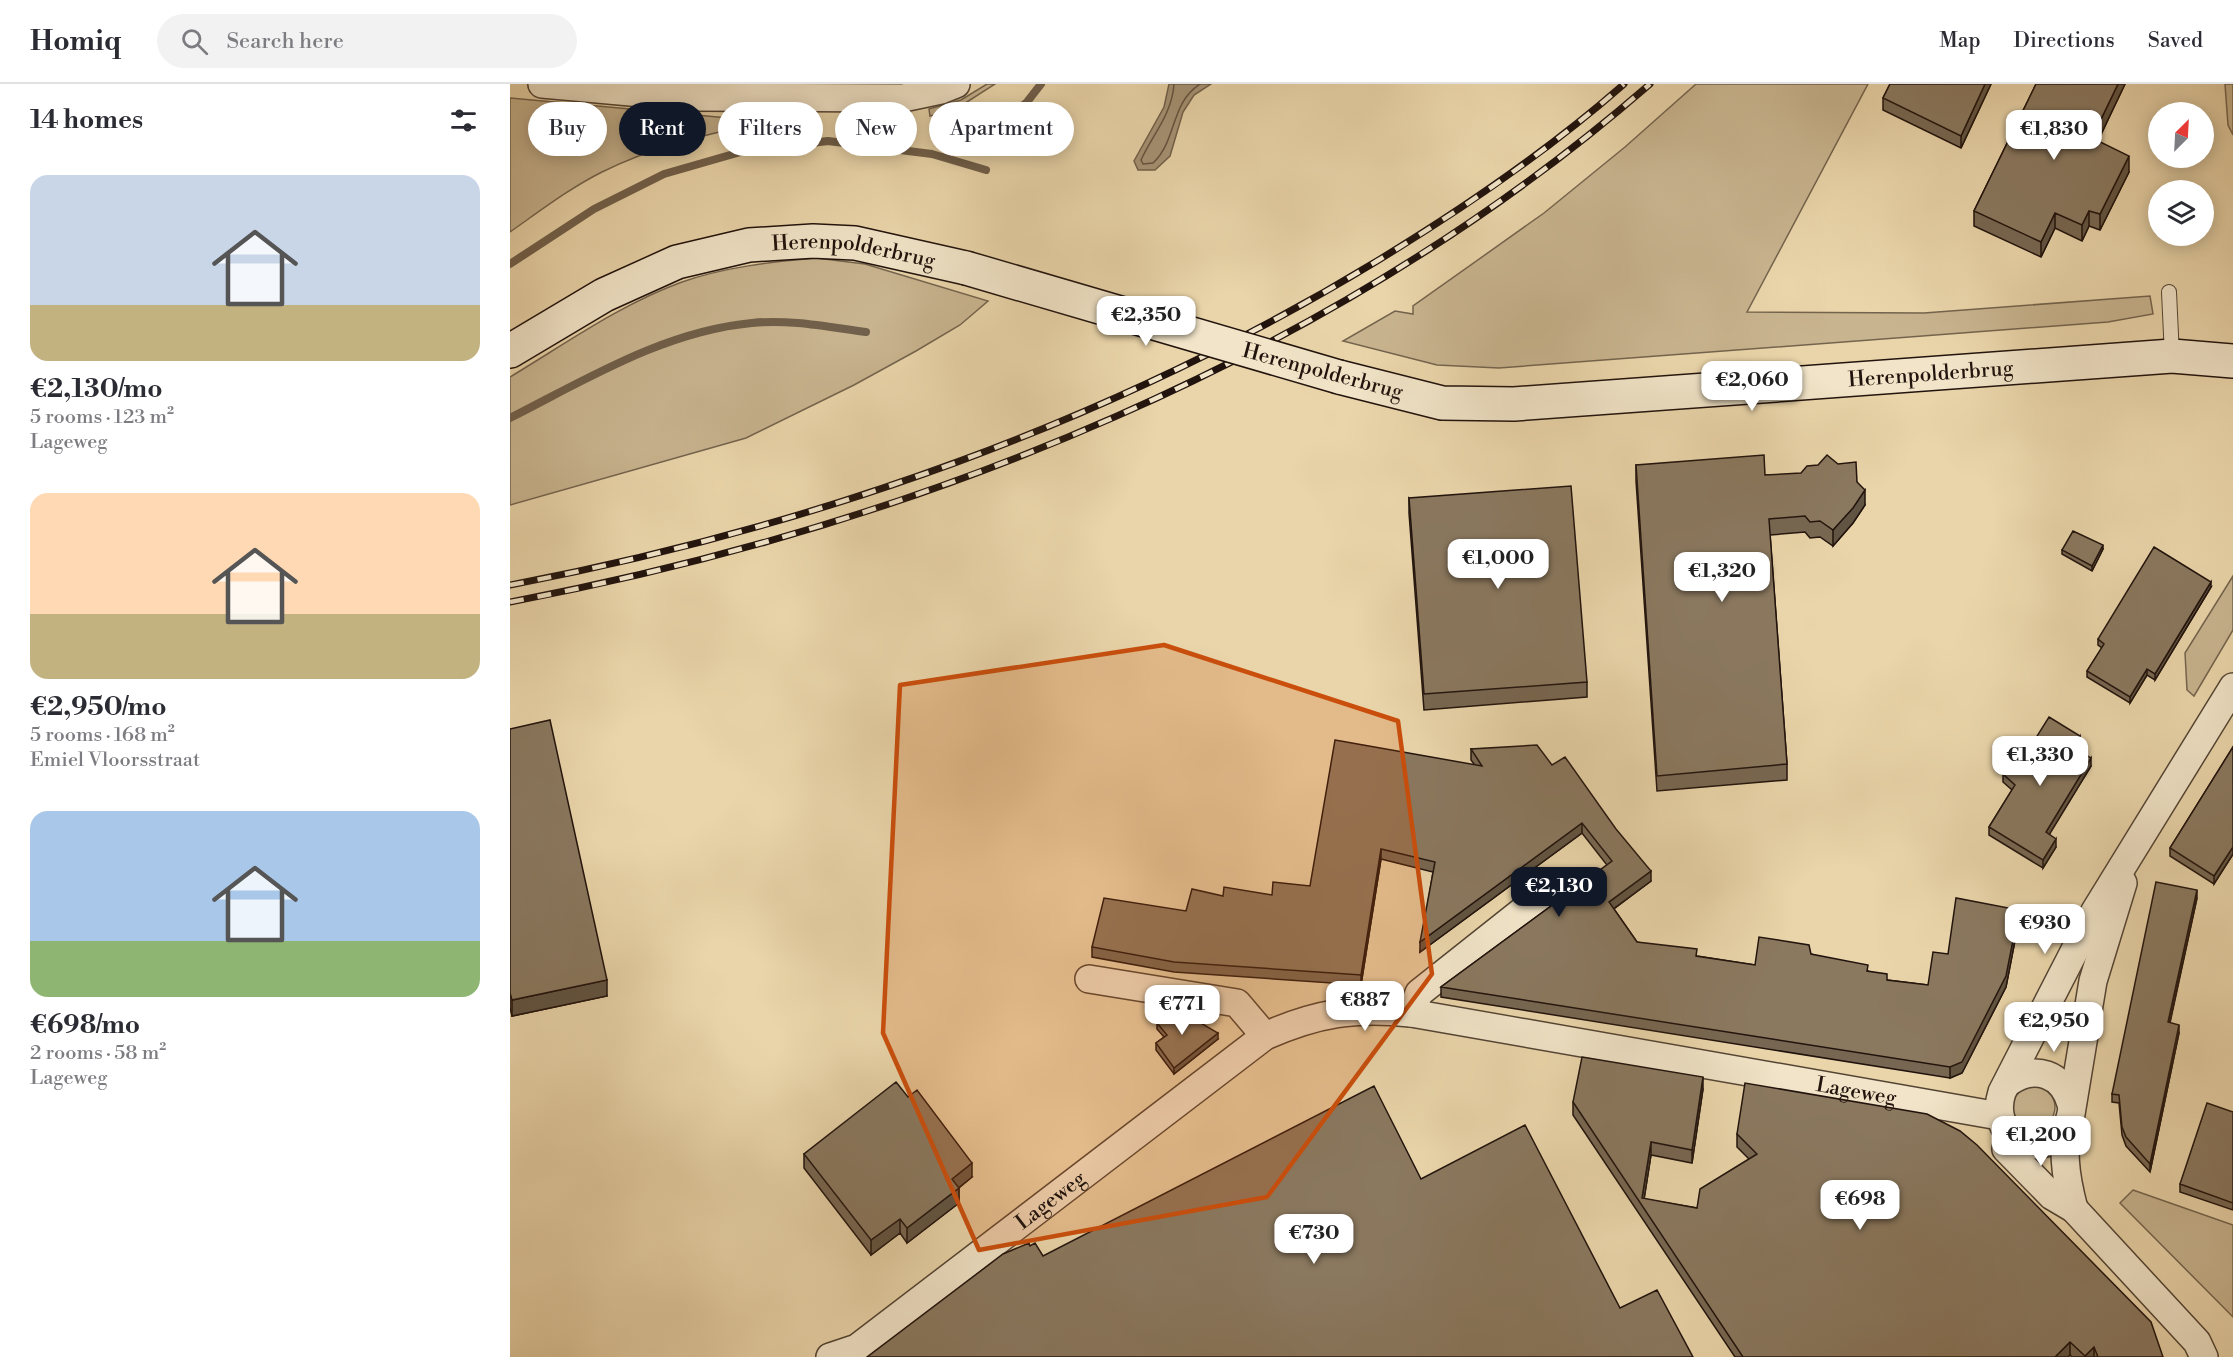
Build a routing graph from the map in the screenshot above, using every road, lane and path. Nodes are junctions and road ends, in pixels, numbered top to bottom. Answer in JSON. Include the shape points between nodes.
{"nodes":[{"id":1,"x":542,"y":84,"type":"edge"},
{"id":2,"x":956,"y":84,"type":"edge"},
{"id":3,"x":2169,"y":292,"type":"dead end"},
{"id":4,"x":2233,"y":339,"type":"edge"},
{"id":5,"x":510,"y":351,"type":"edge"},
{"id":6,"x":2172,"y":356,"type":"junction"},
{"id":7,"x":2233,"y":361,"type":"edge"},
{"id":8,"x":2233,"y":687,"type":"edge"},
{"id":9,"x":2131,"y":856,"type":"junction"},
{"id":10,"x":1559,"y":882,"type":"dead end"},
{"id":11,"x":1089,"y":979,"type":"dead end"},
{"id":12,"x":1411,"y":1013,"type":"junction"},
{"id":13,"x":1265,"y":1036,"type":"junction"},
{"id":14,"x":2009,"y":1082,"type":"junction"},
{"id":15,"x":2068,"y":1117,"type":"junction"},
{"id":16,"x":2004,"y":1125,"type":"junction"},
{"id":17,"x":2074,"y":1209,"type":"junction"},
{"id":18,"x":2201,"y":1349,"type":"edge"},
{"id":19,"x":830,"y":1357,"type":"edge"}],
"edges":[{"from":1,"to":2,"type":"street","via":[[686,97],[892,98]]},
{"from":3,"to":6,"type":"lane"},
{"from":4,"to":6,"type":"street","name":"Herenpolderbrug"},
{"from":5,"to":6,"type":"street","name":"Herenpolderbrug","bridge":true,"via":[[604,295],[677,262],[749,245],[813,241],[855,243],[966,268],[1339,377],[1442,403],[1514,404]]},
{"from":6,"to":7,"type":"street","name":"Herenpolderbrug"},
{"from":8,"to":9,"type":"street","via":[[2144,827]]},
{"from":9,"to":14,"type":"street","via":[[2070,956]]},
{"from":9,"to":15,"type":"street","via":[[2093,981]]},
{"from":10,"to":12,"type":"street","via":[[1419,993]]},
{"from":11,"to":13,"type":"street","via":[[1237,1003]]},
{"from":12,"to":13,"type":"street","name":"Lageweg","via":[[1376,1009],[1325,1014]]},
{"from":12,"to":16,"type":"street","name":"Lageweg"},
{"from":13,"to":19,"type":"street","name":"Lageweg","via":[[857,1348]]},
{"from":14,"to":15,"type":"street","via":[[2024,1073],[2048,1075],[2064,1086]]},
{"from":14,"to":16,"type":"street","via":[[1998,1103]]},
{"from":15,"to":16,"type":"street","via":[[2053,1140],[2034,1145],[2025,1144]]},
{"from":15,"to":17,"type":"street","via":[[2064,1172]]},
{"from":16,"to":17,"type":"street","via":[[2006,1149],[2052,1196]]},
{"from":17,"to":18,"type":"street"}]}
